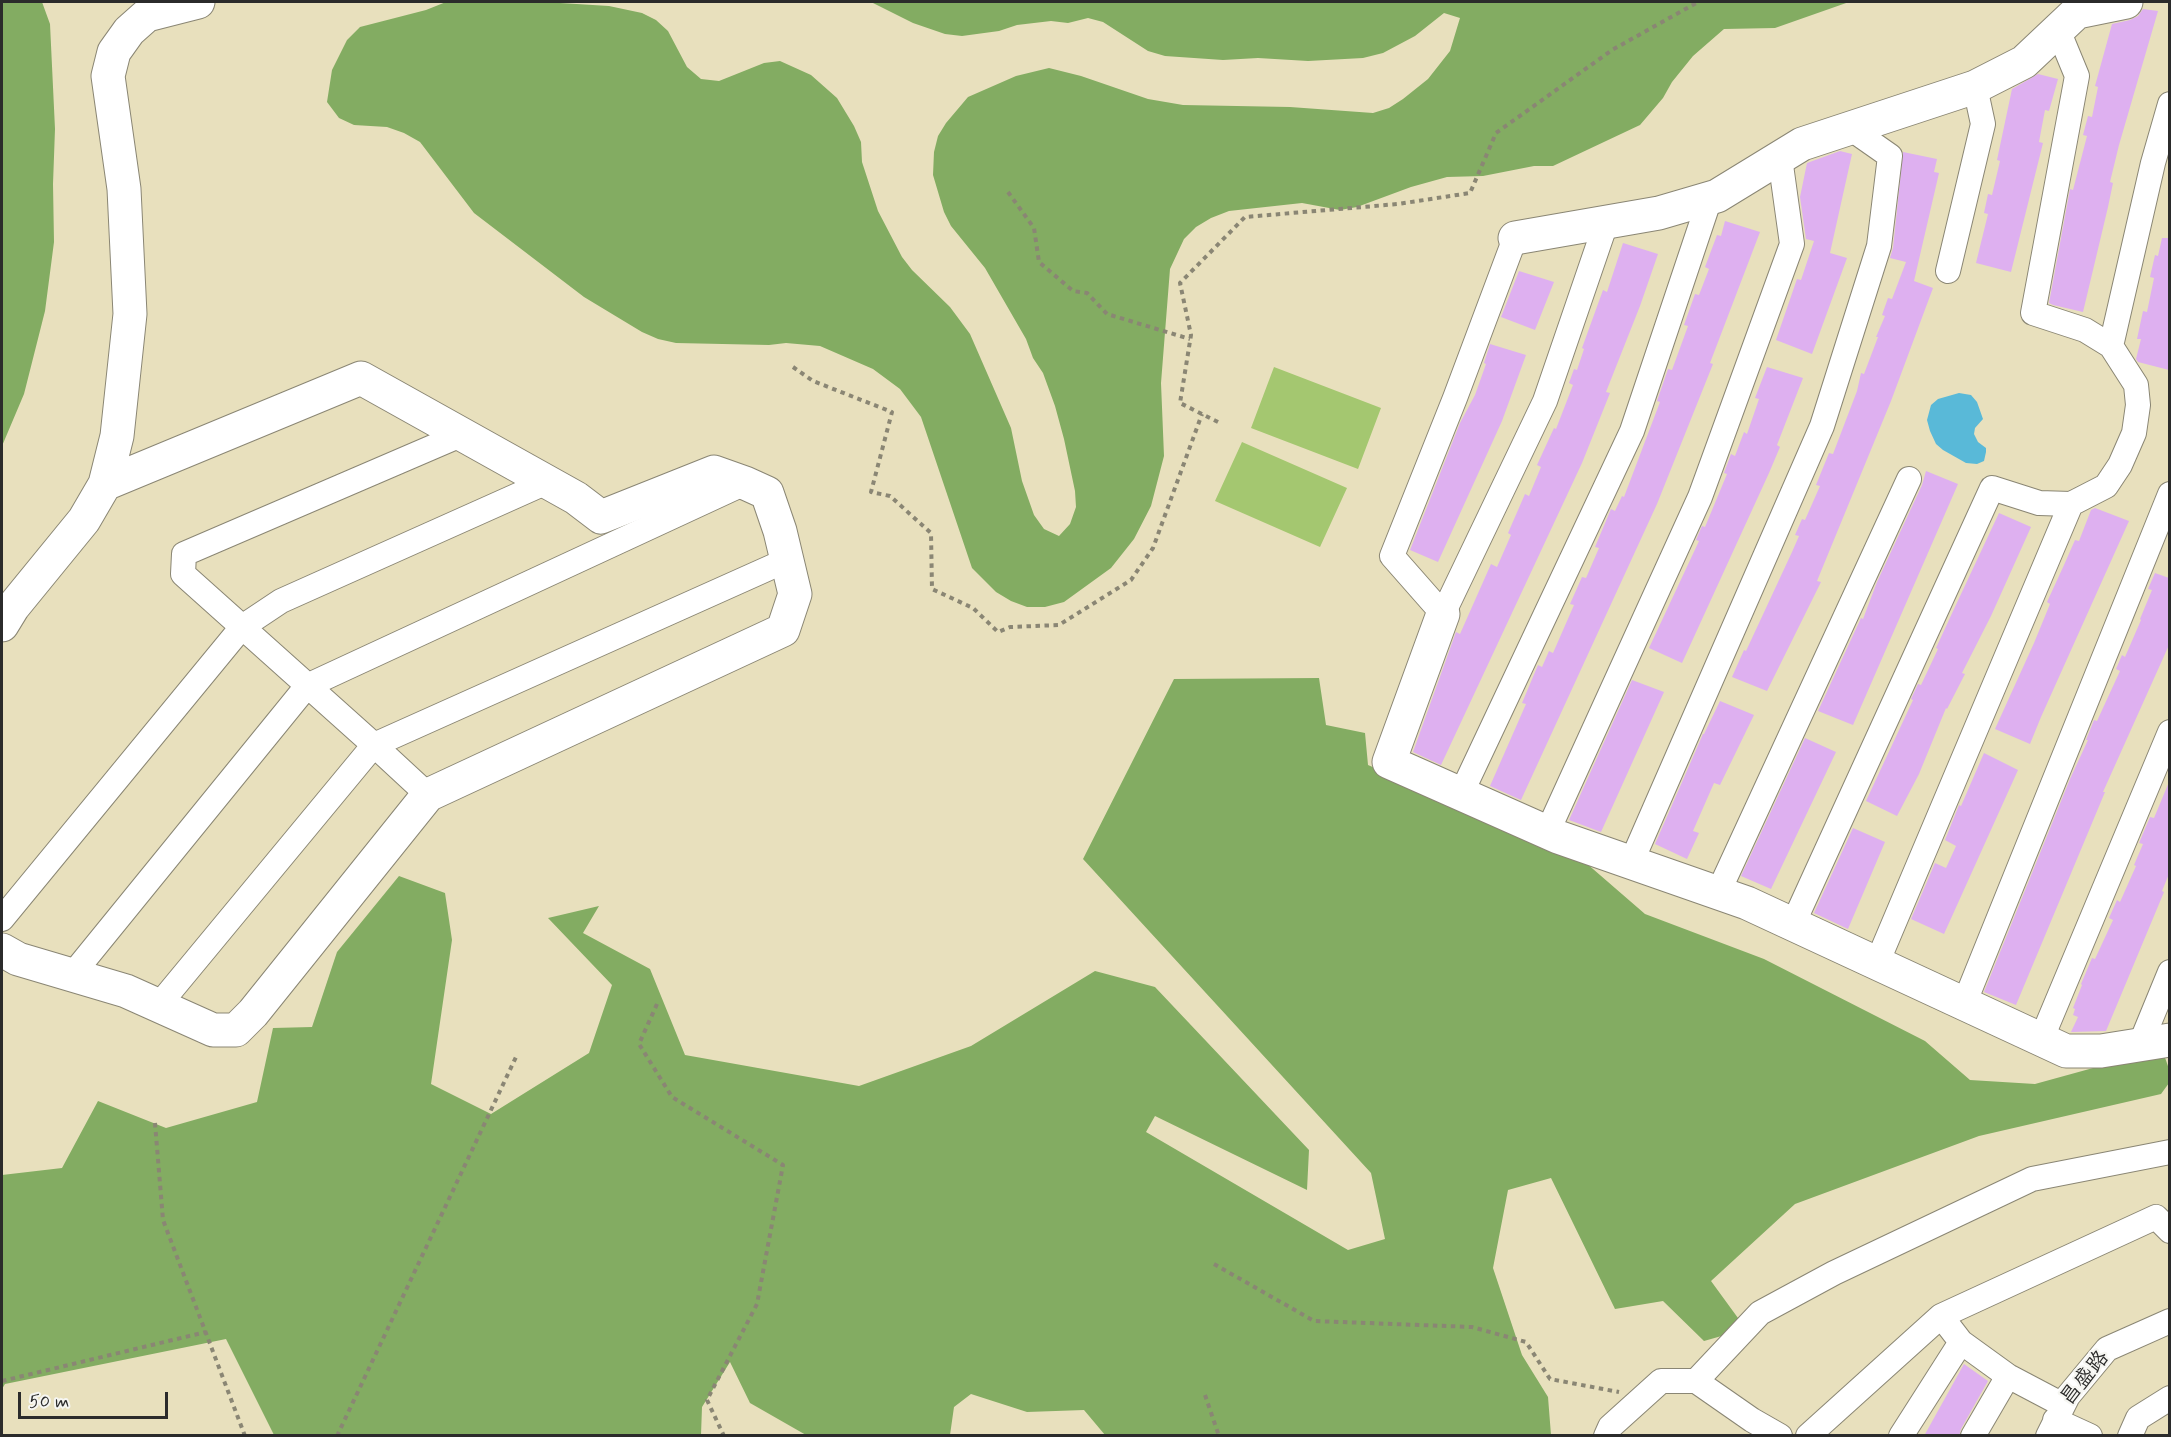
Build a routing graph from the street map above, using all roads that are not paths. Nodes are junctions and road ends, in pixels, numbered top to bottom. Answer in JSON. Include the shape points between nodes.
{"nodes":[{"id":1,"x":198,"y":2,"type":"edge"},
{"id":2,"x":2126,"y":2,"type":"edge"},
{"id":3,"x":2058,"y":30,"type":"junction"},
{"id":4,"x":1975,"y":87,"type":"junction"},
{"id":5,"x":2169,"y":104,"type":"edge"},
{"id":6,"x":1850,"y":128,"type":"junction"},
{"id":7,"x":1780,"y":158,"type":"junction"},
{"id":8,"x":1710,"y":198,"type":"junction"},
{"id":9,"x":1606,"y":223,"type":"junction"},
{"id":10,"x":1515,"y":238,"type":"joint"},
{"id":11,"x":1948,"y":271,"type":"dead end"},
{"id":12,"x":2111,"y":346,"type":"junction"},
{"id":13,"x":463,"y":434,"type":"junction"},
{"id":14,"x":1909,"y":479,"type":"dead end"},
{"id":15,"x":547,"y":482,"type":"junction"},
{"id":16,"x":745,"y":483,"type":"junction"},
{"id":17,"x":105,"y":484,"type":"junction"},
{"id":18,"x":2169,"y":494,"type":"edge"},
{"id":19,"x":2071,"y":504,"type":"junction"},
{"id":20,"x":787,"y":560,"type":"junction"},
{"id":21,"x":1443,"y":614,"type":"junction"},
{"id":22,"x":2,"y":625,"type":"edge"},
{"id":23,"x":242,"y":627,"type":"junction"},
{"id":24,"x":307,"y":686,"type":"junction"},
{"id":25,"x":2169,"y":732,"type":"edge"},
{"id":26,"x":374,"y":745,"type":"junction"},
{"id":27,"x":1461,"y":794,"type":"junction"},
{"id":28,"x":429,"y":795,"type":"junction"},
{"id":29,"x":1547,"y":832,"type":"junction"},
{"id":30,"x":1631,"y":862,"type":"junction"},
{"id":31,"x":1718,"y":893,"type":"junction"},
{"id":32,"x":2,"y":920,"type":"edge"},
{"id":33,"x":1793,"y":924,"type":"junction"},
{"id":34,"x":2,"y":950,"type":"edge"},
{"id":35,"x":1876,"y":963,"type":"junction"},
{"id":36,"x":2169,"y":972,"type":"edge"},
{"id":37,"x":72,"y":975,"type":"junction"},
{"id":38,"x":1964,"y":1004,"type":"junction"},
{"id":39,"x":158,"y":1006,"type":"junction"},
{"id":40,"x":2041,"y":1040,"type":"junction"},
{"id":41,"x":2155,"y":1043,"type":"edge"},
{"id":42,"x":2169,"y":1152,"type":"edge"},
{"id":43,"x":2169,"y":1231,"type":"edge"},
{"id":44,"x":1941,"y":1316,"type":"junction"},
{"id":45,"x":2169,"y":1321,"type":"edge"},
{"id":46,"x":1961,"y":1342,"type":"junction"},
{"id":47,"x":2008,"y":1376,"type":"junction"},
{"id":48,"x":1696,"y":1381,"type":"junction"},
{"id":49,"x":2169,"y":1398,"type":"edge"},
{"id":50,"x":2055,"y":1420,"type":"edge"},
{"id":51,"x":1747,"y":1428,"type":"edge"},
{"id":52,"x":1606,"y":1436,"type":"edge"},
{"id":53,"x":1780,"y":1436,"type":"edge"},
{"id":54,"x":1808,"y":1436,"type":"edge"},
{"id":55,"x":1901,"y":1436,"type":"edge"},
{"id":56,"x":1973,"y":1436,"type":"edge"},
{"id":57,"x":2090,"y":1436,"type":"edge"},
{"id":58,"x":2130,"y":1436,"type":"edge"}],
"edges":[{"from":1,"to":17,"type":"street","via":[[147,15],[114,52],[108,76],[124,189],[130,314],[117,436]]},
{"from":2,"to":3,"type":"street","via":[[2077,12]]},
{"from":3,"to":4,"type":"street","via":[[2024,62]]},
{"from":3,"to":12,"type":"street","via":[[2077,76],[2033,313],[2085,330]]},
{"from":4,"to":6,"type":"street"},
{"from":4,"to":11,"type":"street","via":[[1983,124]]},
{"from":5,"to":12,"type":"street"},
{"from":6,"to":7,"type":"street","via":[[1803,144]]},
{"from":6,"to":30,"type":"street","via":[[1890,156],[1879,246],[1822,426]]},
{"from":7,"to":8,"type":"street"},
{"from":7,"to":29,"type":"street","via":[[1792,244],[1700,497]]},
{"from":8,"to":9,"type":"street"},
{"from":8,"to":27,"type":"street","via":[[1632,430]]},
{"from":9,"to":10,"type":"street"},
{"from":9,"to":21,"type":"street","via":[[1545,401]]},
{"from":10,"to":21,"type":"street","via":[[1392,556]]},
{"from":12,"to":19,"type":"street","via":[[2136,385],[2134,433],[2106,486]]},
{"from":13,"to":15,"type":"street"},
{"from":13,"to":17,"type":"street","via":[[361,378]]},
{"from":13,"to":23,"type":"street","via":[[184,554],[183,574]]},
{"from":14,"to":31,"type":"street"},
{"from":15,"to":16,"type":"street","via":[[601,517],[714,472]]},
{"from":15,"to":23,"type":"street","via":[[281,601]]},
{"from":16,"to":20,"type":"street","via":[[766,493]]},
{"from":16,"to":24,"type":"street"},
{"from":17,"to":22,"type":"street","via":[[84,520]]},
{"from":18,"to":38,"type":"street"},
{"from":19,"to":33,"type":"street","via":[[2039,503],[1992,488]]},
{"from":19,"to":35,"type":"street"},
{"from":20,"to":26,"type":"street"},
{"from":20,"to":28,"type":"street","via":[[795,594],[783,630]]},
{"from":21,"to":27,"type":"street","via":[[1389,762]]},
{"from":23,"to":24,"type":"street"},
{"from":23,"to":32,"type":"street"},
{"from":24,"to":26,"type":"street"},
{"from":24,"to":37,"type":"street"},
{"from":25,"to":40,"type":"street"},
{"from":26,"to":28,"type":"street"},
{"from":26,"to":39,"type":"street"},
{"from":27,"to":29,"type":"street"},
{"from":28,"to":39,"type":"street","via":[[236,1030],[213,1030]]},
{"from":29,"to":30,"type":"street"},
{"from":30,"to":31,"type":"street"},
{"from":31,"to":33,"type":"street"},
{"from":33,"to":35,"type":"street"},
{"from":34,"to":37,"type":"street","via":[[18,959]]},
{"from":35,"to":38,"type":"street"},
{"from":36,"to":41,"type":"street"},
{"from":37,"to":39,"type":"street","via":[[126,991]]},
{"from":38,"to":40,"type":"street"},
{"from":40,"to":41,"type":"street","via":[[2066,1051],[2101,1051]]},
{"from":42,"to":48,"type":"street","via":[[2032,1179],[1834,1273],[1760,1312]]},
{"from":43,"to":44,"type":"street","via":[[2156,1217]]},
{"from":44,"to":46,"type":"street"},
{"from":44,"to":54,"type":"street"},
{"from":45,"to":50,"type":"street","name":"昌盛路","via":[[2107,1349],[2068,1396]]},
{"from":46,"to":47,"type":"street"},
{"from":46,"to":55,"type":"street"},
{"from":47,"to":50,"type":"street"},
{"from":47,"to":56,"type":"street"},
{"from":48,"to":51,"type":"street"},
{"from":48,"to":52,"type":"street","via":[[1661,1381],[1610,1426]]},
{"from":49,"to":58,"type":"street","via":[[2138,1419]]},
{"from":50,"to":57,"type":"street"},
{"from":51,"to":53,"type":"street"}]}
